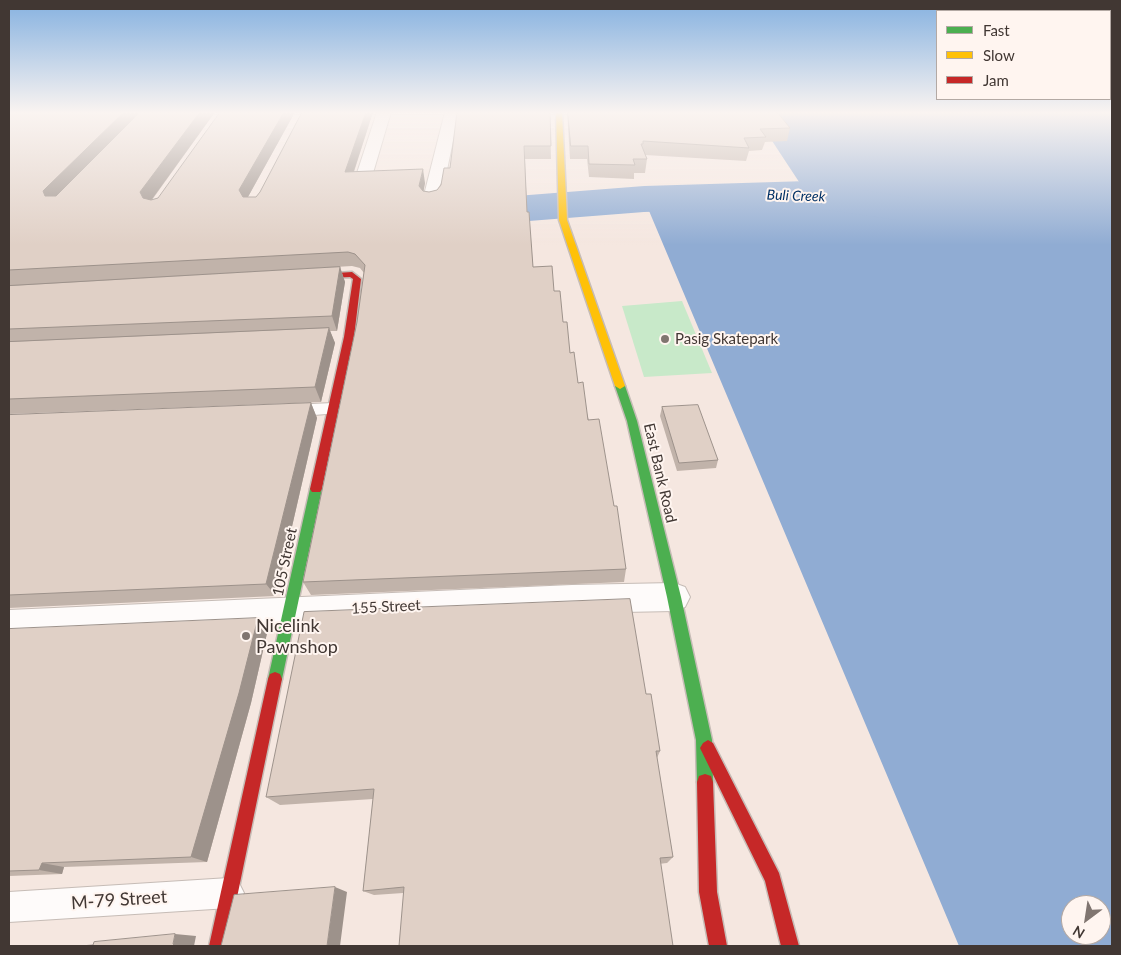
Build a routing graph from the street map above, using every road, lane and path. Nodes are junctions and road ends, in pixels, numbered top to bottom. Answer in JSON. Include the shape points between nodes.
{"nodes":[{"id":1,"x":370,"y":157,"type":"edge"},
{"id":2,"x":442,"y":157,"type":"edge"},
{"id":3,"x":560,"y":157,"type":"edge"},
{"id":4,"x":365,"y":173,"type":"edge"},
{"id":5,"x":432,"y":199,"type":"edge"},
{"id":6,"x":293,"y":278,"type":"edge"},
{"id":7,"x":349,"y":337,"type":"junction"},
{"id":8,"x":329,"y":338,"type":"edge"},
{"id":9,"x":333,"y":409,"type":"junction"},
{"id":10,"x":274,"y":412,"type":"edge"},
{"id":11,"x":674,"y":597,"type":"junction"},
{"id":12,"x":290,"y":612,"type":"junction"},
{"id":13,"x":9,"y":625,"type":"edge"},
{"id":14,"x":704,"y":740,"type":"junction"},
{"id":15,"x":229,"y":893,"type":"junction"},
{"id":16,"x":9,"y":908,"type":"edge"},
{"id":17,"x":218,"y":946,"type":"edge"},
{"id":18,"x":718,"y":946,"type":"edge"},
{"id":19,"x":790,"y":946,"type":"edge"}],
"edges":[{"from":1,"to":4,"type":"street"},
{"from":2,"to":5,"type":"street"},
{"from":3,"to":11,"type":"main road","name":"East Bank Road","via":[[562,220],[632,421]]},
{"from":6,"to":7,"type":"main road","name":"105 Street","via":[[352,274],[357,279]]},
{"from":7,"to":8,"type":"lane"},
{"from":7,"to":9,"type":"main road","name":"105 Street"},
{"from":9,"to":10,"type":"lane"},
{"from":9,"to":12,"type":"main road","name":"105 Street"},
{"from":11,"to":12,"type":"street","name":"155 Street"},
{"from":11,"to":14,"type":"main road","name":"East Bank Road"},
{"from":12,"to":13,"type":"street","name":"155 Street"},
{"from":12,"to":15,"type":"main road","name":"105 Street"},
{"from":14,"to":18,"type":"main road","name":"East Bank Road","via":[[708,892]]},
{"from":14,"to":19,"type":"main road","name":"East Bank Road","via":[[773,879]]},
{"from":15,"to":16,"type":"lane","name":"M-79 Street"},
{"from":15,"to":17,"type":"main road","name":"105 Street"}]}
